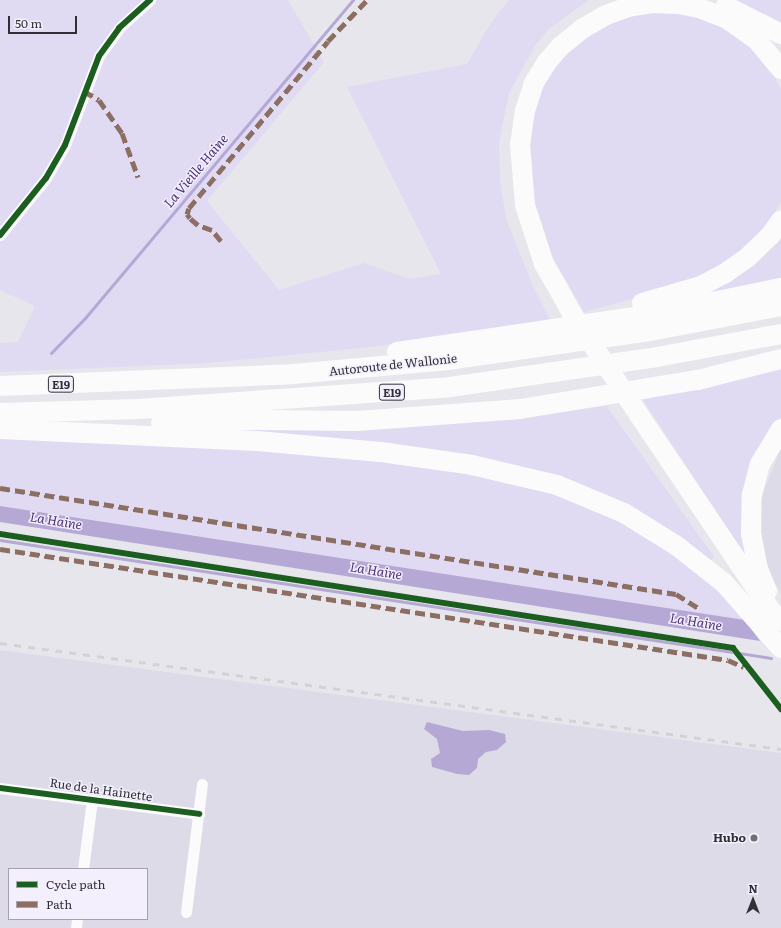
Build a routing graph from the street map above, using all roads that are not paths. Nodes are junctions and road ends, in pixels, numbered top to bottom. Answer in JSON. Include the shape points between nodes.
{"nodes":[{"id":1,"x":150,"y":0,"type":"edge"},
{"id":2,"x":615,"y":0,"type":"edge"},
{"id":3,"x":710,"y":0,"type":"edge"},
{"id":4,"x":781,"y":34,"type":"edge"},
{"id":5,"x":781,"y":69,"type":"edge"},
{"id":6,"x":781,"y":220,"type":"edge"},
{"id":7,"x":0,"y":235,"type":"edge"},
{"id":8,"x":548,"y":282,"type":"junction"},
{"id":9,"x":781,"y":288,"type":"edge"},
{"id":10,"x":781,"y":306,"type":"edge"},
{"id":11,"x":781,"y":334,"type":"edge"},
{"id":12,"x":488,"y":340,"type":"junction"},
{"id":13,"x":781,"y":359,"type":"edge"},
{"id":14,"x":357,"y":369,"type":"junction"},
{"id":15,"x":0,"y":386,"type":"edge"},
{"id":16,"x":0,"y":413,"type":"edge"},
{"id":17,"x":634,"y":416,"type":"junction"},
{"id":18,"x":0,"y":429,"type":"edge"},
{"id":19,"x":29,"y":429,"type":"junction"},
{"id":20,"x":781,"y":429,"type":"edge"},
{"id":21,"x":0,"y":534,"type":"edge"},
{"id":22,"x":781,"y":620,"type":"edge"},
{"id":23,"x":781,"y":641,"type":"edge"},
{"id":24,"x":781,"y":648,"type":"edge"},
{"id":25,"x":781,"y":709,"type":"edge"},
{"id":26,"x":202,"y":784,"type":"dead end"},
{"id":27,"x":0,"y":788,"type":"edge"},
{"id":28,"x":92,"y":800,"type":"junction"},
{"id":29,"x":198,"y":814,"type":"junction"},
{"id":30,"x":83,"y":868,"type":"edge"},
{"id":31,"x":186,"y":912,"type":"dead end"}],
"edges":[{"from":1,"to":7,"type":"street","via":[[119,28],[99,56],[65,145],[46,178]]},
{"from":2,"to":8,"type":"highway","via":[[574,21],[543,48],[518,92],[510,120],[508,146],[511,196],[516,221]]},
{"from":3,"to":4,"type":"highway","via":[[757,20]]},
{"from":5,"to":8,"type":"highway","via":[[743,28],[699,8],[678,4],[646,4],[606,15],[582,29],[560,47],[534,83],[525,110],[520,144],[525,205]]},
{"from":6,"to":12,"type":"highway","via":[[770,236],[748,257],[701,286],[607,312]]},
{"from":8,"to":17,"type":"highway","via":[[572,314]]},
{"from":9,"to":12,"type":"highway","via":[[648,315]]},
{"from":10,"to":14,"type":"highway","name":"Autoroute de Wallonie","number":"E19","via":[[650,331],[532,349]]},
{"from":11,"to":16,"type":"highway","name":"Autoroute de Wallonie","number":"E19","via":[[657,358],[450,387],[138,409]]},
{"from":12,"to":14,"type":"highway","via":[[388,354]]},
{"from":13,"to":19,"type":"highway","via":[[698,380],[594,399],[513,410],[357,421],[258,420]]},
{"from":14,"to":15,"type":"highway","name":"Autoroute de Wallonie","number":"E19","via":[[122,383]]},
{"from":17,"to":22,"type":"highway","via":[[771,610]]},
{"from":17,"to":23,"type":"highway"},
{"from":18,"to":19,"type":"highway"},
{"from":19,"to":24,"type":"highway","via":[[257,441],[380,452],[472,465],[557,485],[624,513],[677,546],[724,583]]},
{"from":20,"to":22,"type":"highway","via":[[760,464],[753,488],[750,514],[758,569]]},
{"from":21,"to":25,"type":"lane","via":[[733,648]]},
{"from":26,"to":29,"type":"street"},
{"from":27,"to":28,"type":"street","name":"Rue de la Hainette"},
{"from":28,"to":29,"type":"street","name":"Rue de la Hainette"},
{"from":28,"to":30,"type":"street"},
{"from":29,"to":31,"type":"street"}]}
